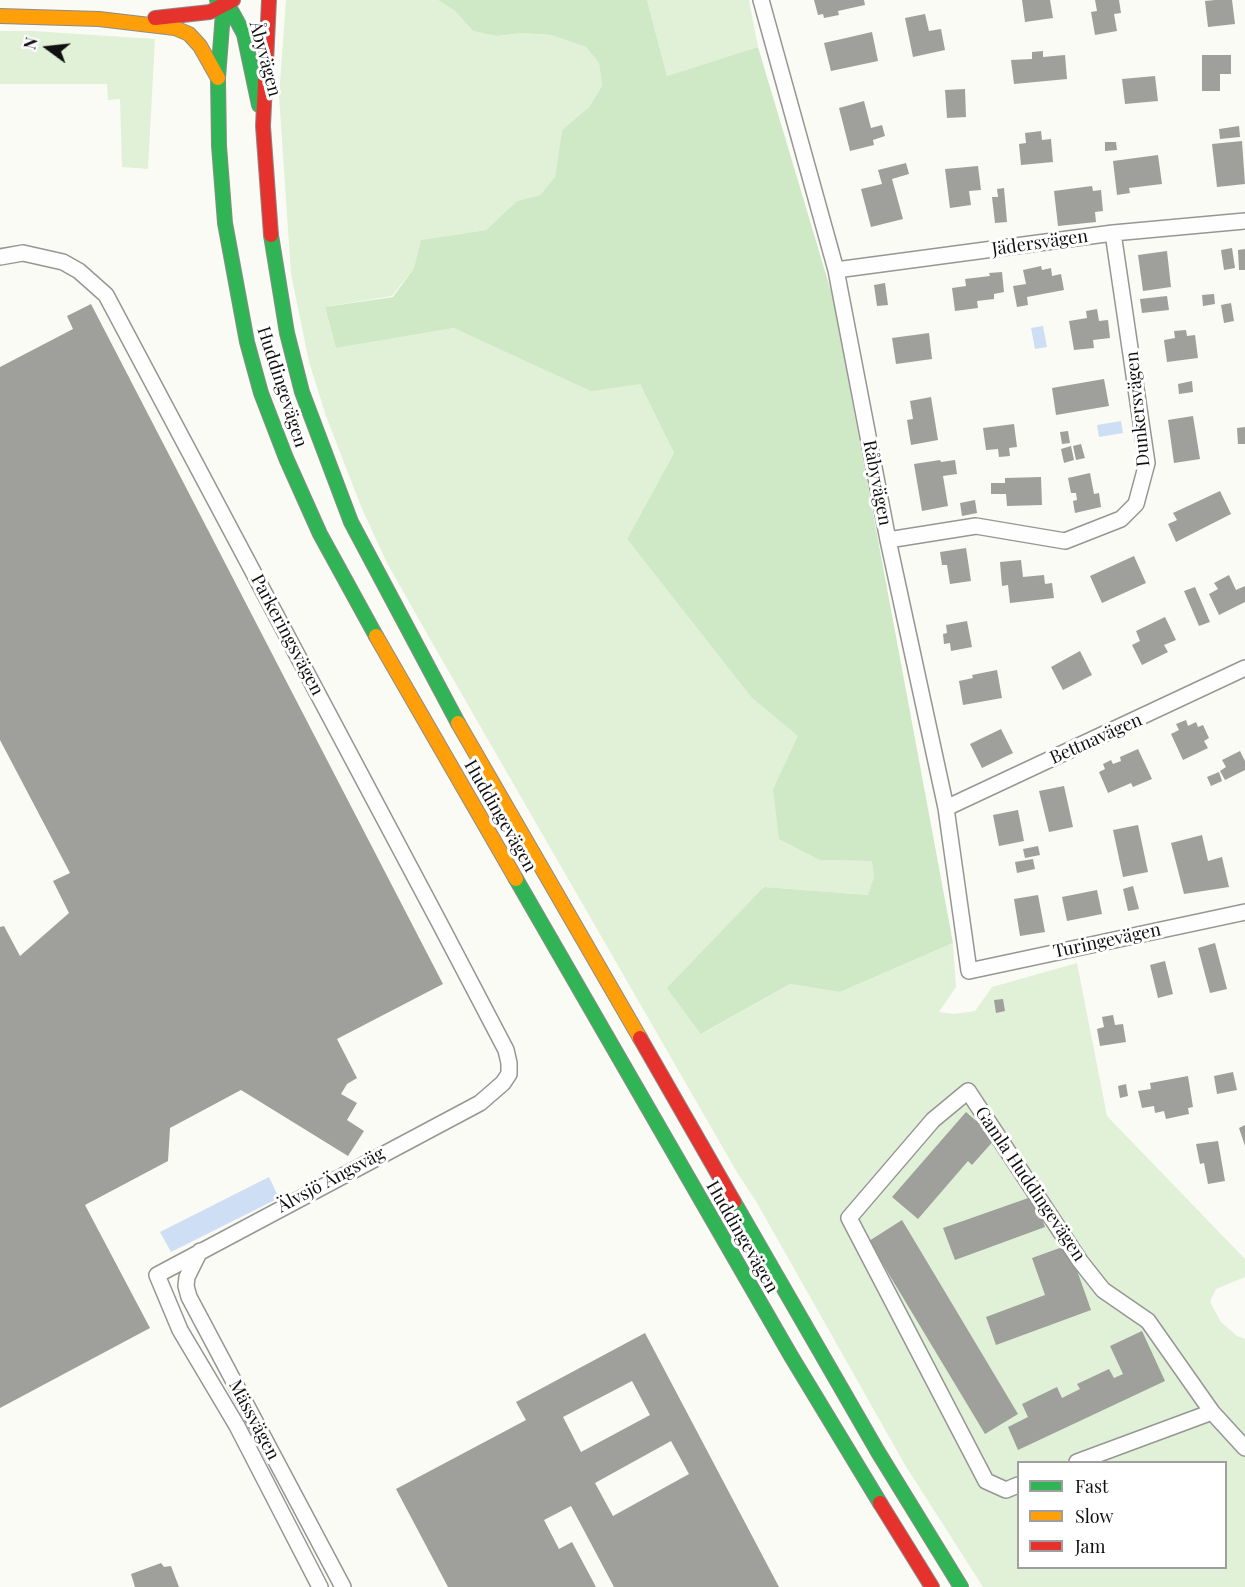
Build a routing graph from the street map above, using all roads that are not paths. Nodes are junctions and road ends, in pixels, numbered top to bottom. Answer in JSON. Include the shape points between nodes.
{"nodes":[{"id":1,"x":269,"y":0,"type":"edge"},
{"id":2,"x":762,"y":0,"type":"edge"},
{"id":3,"x":225,"y":1,"type":"edge"},
{"id":4,"x":0,"y":16,"type":"edge"},
{"id":5,"x":122,"y":21,"type":"junction"},
{"id":6,"x":218,"y":78,"type":"junction"},
{"id":7,"x":263,"y":126,"type":"junction"},
{"id":8,"x":1245,"y":220,"type":"edge"},
{"id":9,"x":1113,"y":234,"type":"junction"},
{"id":10,"x":0,"y":257,"type":"edge"},
{"id":11,"x":836,"y":270,"type":"junction"},
{"id":12,"x":888,"y":540,"type":"junction"},
{"id":13,"x":1245,"y":668,"type":"edge"},
{"id":14,"x":946,"y":808,"type":"junction"},
{"id":15,"x":1245,"y":912,"type":"edge"},
{"id":16,"x":969,"y":971,"type":"joint"},
{"id":17,"x":503,"y":1083,"type":"joint"},
{"id":18,"x":200,"y":1251,"type":"junction"},
{"id":19,"x":157,"y":1275,"type":"joint"},
{"id":20,"x":791,"y":1356,"type":"junction"},
{"id":21,"x":1212,"y":1412,"type":"junction"},
{"id":22,"x":1245,"y":1448,"type":"edge"},
{"id":23,"x":1080,"y":1461,"type":"edge"},
{"id":24,"x":1017,"y":1485,"type":"edge"},
{"id":25,"x":884,"y":1536,"type":"dead end"},
{"id":26,"x":320,"y":1587,"type":"edge"},
{"id":27,"x":343,"y":1587,"type":"edge"},
{"id":28,"x":932,"y":1587,"type":"edge"},
{"id":29,"x":961,"y":1587,"type":"edge"}],
"edges":[{"from":1,"to":7,"type":"main road","name":"Huddingevägen"},
{"from":2,"to":11,"type":"street","name":"Råbyvägen"},
{"from":3,"to":5,"type":"main road","via":[[210,12]]},
{"from":3,"to":6,"type":"main road","name":"Huddingevägen"},
{"from":3,"to":7,"type":"main road","name":"Åbyvägen","via":[[244,34]]},
{"from":4,"to":5,"type":"main road"},
{"from":5,"to":6,"type":"main road","via":[[160,24],[189,34]]},
{"from":6,"to":20,"type":"main road","name":"Huddingevägen","via":[[225,223],[240,312],[261,393],[320,534]]},
{"from":7,"to":29,"type":"main road","name":"Huddingevägen","via":[[267,206],[287,333],[319,441],[351,522],[430,675],[878,1452]]},
{"from":8,"to":9,"type":"street","name":"Jädersvägen"},
{"from":9,"to":11,"type":"street","name":"Jädersvägen"},
{"from":9,"to":12,"type":"street","name":"Dunkersvägen","via":[[1147,464],[1136,504],[1121,519],[1065,541],[976,526]]},
{"from":10,"to":17,"type":"street","name":"Parkeringsvägen","via":[[23,253],[63,262],[91,280],[115,309],[506,1050],[509,1074]]},
{"from":11,"to":12,"type":"street","name":"Råbyvägen"},
{"from":12,"to":14,"type":"street","name":"Råbyvägen"},
{"from":13,"to":14,"type":"street","name":"Bettnavägen"},
{"from":14,"to":16,"type":"street","name":"Råbyvägen"},
{"from":15,"to":16,"type":"street","name":"Turingevägen"},
{"from":17,"to":18,"type":"street","name":"Älvsjö Ängsväg","via":[[480,1103]]},
{"from":18,"to":19,"type":"street","name":"Älvsjö Ängsväg"},
{"from":18,"to":27,"type":"street","name":"Mässvägen","via":[[187,1277],[189,1297]]},
{"from":19,"to":26,"type":"street","name":"Mässvägen","via":[[180,1330],[237,1426]]},
{"from":20,"to":25,"type":"main road","via":[[799,1394]]},
{"from":20,"to":28,"type":"main road","name":"Huddingevägen"},
{"from":21,"to":22,"type":"street","name":"Gamla Huddingevägen"},
{"from":21,"to":23,"type":"street"},
{"from":21,"to":24,"type":"street","name":"Gamla Huddingevägen","via":[[1148,1321],[1103,1290],[1080,1261],[968,1090],[933,1120],[849,1218],[986,1480],[1006,1490]]}]}
